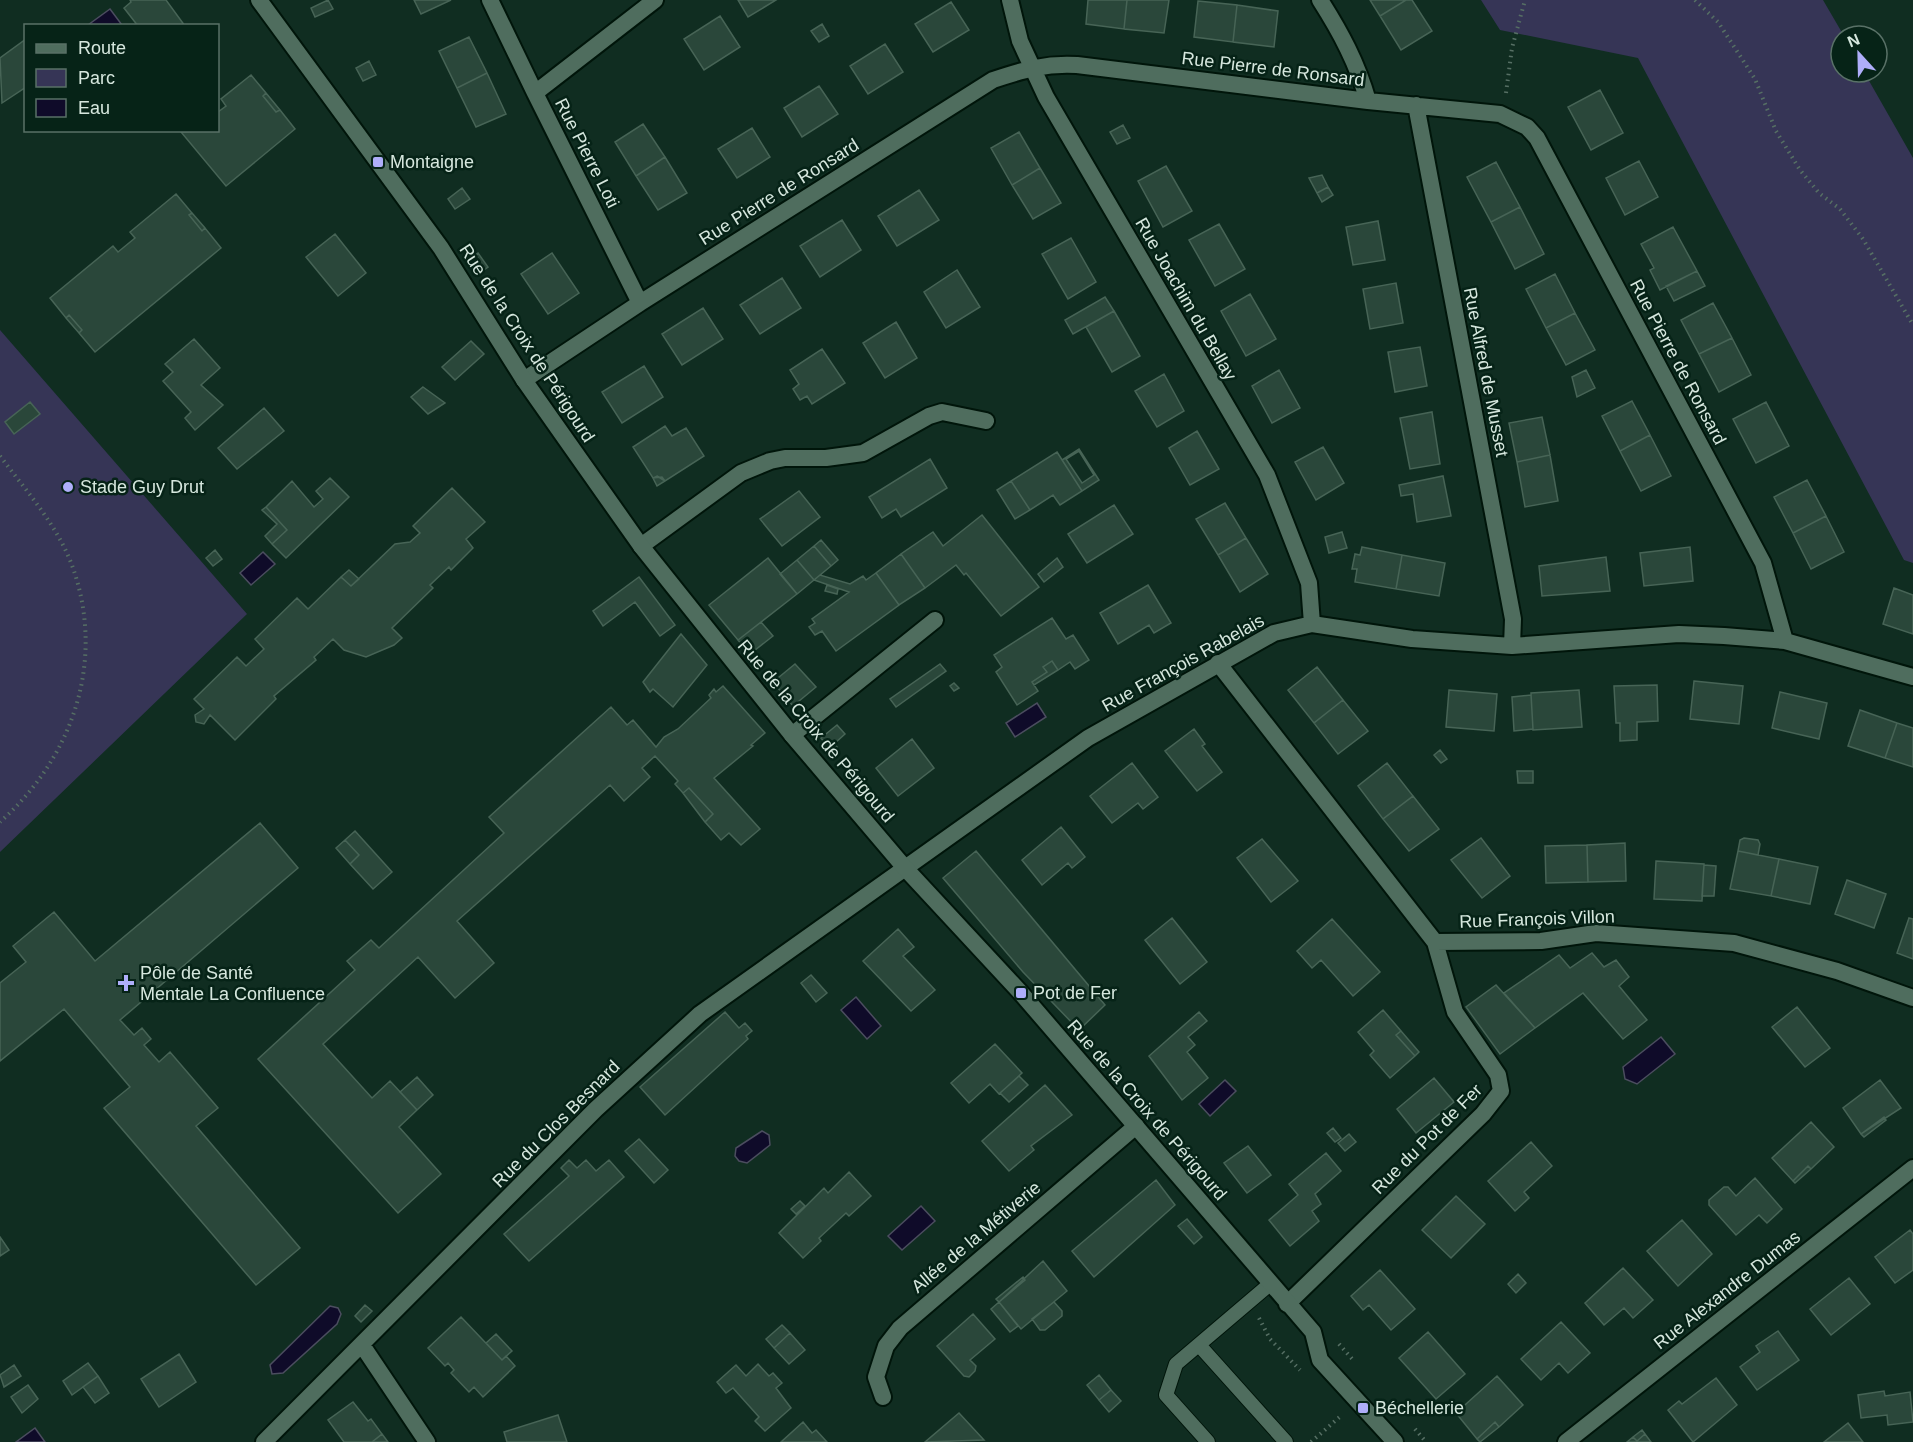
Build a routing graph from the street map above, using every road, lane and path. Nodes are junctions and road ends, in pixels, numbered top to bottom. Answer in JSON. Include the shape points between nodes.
{"nodes":[{"id":1,"x":259,"y":0,"type":"edge"},
{"id":2,"x":490,"y":0,"type":"edge"},
{"id":3,"x":655,"y":0,"type":"edge"},
{"id":4,"x":1010,"y":0,"type":"edge"},
{"id":5,"x":1320,"y":0,"type":"edge"},
{"id":6,"x":1526,"y":0,"type":"edge"},
{"id":7,"x":1695,"y":0,"type":"edge"},
{"id":8,"x":1031,"y":67,"type":"junction"},
{"id":9,"x":535,"y":93,"type":"junction"},
{"id":10,"x":1368,"y":101,"type":"junction"},
{"id":11,"x":1416,"y":105,"type":"junction"},
{"id":12,"x":1500,"y":114,"type":"junction"},
{"id":13,"x":640,"y":303,"type":"junction"},
{"id":14,"x":1913,"y":325,"type":"edge"},
{"id":15,"x":524,"y":380,"type":"junction"},
{"id":16,"x":986,"y":421,"type":"dead end"},
{"id":17,"x":0,"y":456,"type":"edge"},
{"id":18,"x":641,"y":546,"type":"junction"},
{"id":19,"x":935,"y":620,"type":"dead end"},
{"id":20,"x":1312,"y":624,"type":"junction"},
{"id":21,"x":1785,"y":641,"type":"junction"},
{"id":22,"x":1512,"y":646,"type":"junction"},
{"id":23,"x":1218,"y":663,"type":"junction"},
{"id":24,"x":1913,"y":677,"type":"edge"},
{"id":25,"x":792,"y":735,"type":"junction"},
{"id":26,"x":0,"y":822,"type":"edge"},
{"id":27,"x":905,"y":868,"type":"junction"},
{"id":28,"x":1435,"y":942,"type":"junction"},
{"id":29,"x":1913,"y":998,"type":"edge"},
{"id":30,"x":1137,"y":1126,"type":"junction"},
{"id":31,"x":1913,"y":1168,"type":"edge"},
{"id":32,"x":1270,"y":1284,"type":"junction"},
{"id":33,"x":1287,"y":1304,"type":"junction"},
{"id":34,"x":362,"y":1344,"type":"junction"},
{"id":35,"x":1199,"y":1345,"type":"junction"},
{"id":36,"x":883,"y":1397,"type":"dead end"},
{"id":37,"x":1342,"y":1414,"type":"dead end"},
{"id":38,"x":264,"y":1442,"type":"edge"},
{"id":39,"x":427,"y":1442,"type":"edge"},
{"id":40,"x":1208,"y":1442,"type":"edge"},
{"id":41,"x":1286,"y":1442,"type":"edge"},
{"id":42,"x":1311,"y":1442,"type":"edge"},
{"id":43,"x":1395,"y":1442,"type":"edge"},
{"id":44,"x":1566,"y":1442,"type":"edge"}],
"edges":[{"from":1,"to":15,"type":"street","name":"Rue de la Croix de Périgourd","via":[[441,248]]},
{"from":2,"to":9,"type":"street"},
{"from":3,"to":9,"type":"street","name":"Rue Pierre Loti"},
{"from":4,"to":8,"type":"street","name":"Rue Joachim du Bellay"},
{"from":5,"to":10,"type":"street","via":[[1347,42]]},
{"from":6,"to":12,"type":"path"},
{"from":7,"to":14,"type":"path","via":[[1718,22],[1755,79],[1776,131],[1800,170],[1819,194],[1840,209],[1863,239]]},
{"from":8,"to":10,"type":"street","name":"Rue Pierre de Ronsard","via":[[1077,65]]},
{"from":8,"to":13,"type":"street","name":"Rue Pierre de Ronsard","via":[[993,80]]},
{"from":8,"to":20,"type":"street","name":"Rue Joachim du Bellay","via":[[1198,362],[1267,475],[1309,583]]},
{"from":9,"to":13,"type":"street","name":"Rue Pierre Loti"},
{"from":10,"to":11,"type":"street","name":"Rue Pierre de Ronsard"},
{"from":11,"to":12,"type":"street","name":"Rue Pierre de Ronsard"},
{"from":11,"to":22,"type":"street","name":"Rue Alfred de Musset","via":[[1513,619]]},
{"from":12,"to":21,"type":"street","name":"Rue Pierre de Ronsard","via":[[1527,127],[1537,138],[1762,563]]},
{"from":13,"to":15,"type":"street","name":"Rue Pierre de Ronsard"},
{"from":15,"to":18,"type":"street","name":"Rue de la Croix de Périgourd"},
{"from":16,"to":18,"type":"street","via":[[942,412],[863,453],[826,459],[785,458],[755,466]]},
{"from":17,"to":26,"type":"path","via":[[50,522],[74,570],[87,635],[80,696],[62,746],[25,799]]},
{"from":18,"to":25,"type":"street","name":"Rue de la Croix de Périgourd"},
{"from":19,"to":25,"type":"street"},
{"from":20,"to":22,"type":"street","name":"Rue François Rabelais","via":[[1412,639]]},
{"from":20,"to":23,"type":"street","name":"Rue François Rabelais","via":[[1274,633]]},
{"from":21,"to":22,"type":"street","name":"Rue François Rabelais","via":[[1679,634]]},
{"from":21,"to":24,"type":"street","name":"Rue François Rabelais"},
{"from":23,"to":27,"type":"street","name":"Rue François Rabelais","via":[[1088,738]]},
{"from":23,"to":28,"type":"street","name":"Rue François Villon"},
{"from":25,"to":27,"type":"street","name":"Rue de la Croix de Périgourd"},
{"from":27,"to":30,"type":"street","name":"Rue de la Croix de Périgourd"},
{"from":27,"to":34,"type":"street","name":"Rue du Clos Besnard","via":[[700,1014],[596,1109]]},
{"from":28,"to":29,"type":"street","name":"Rue François Villon","via":[[1541,940],[1596,933],[1734,943],[1837,970]]},
{"from":28,"to":33,"type":"street","name":"Rue du Pot de Fer","via":[[1455,1012],[1498,1075],[1499,1096]]},
{"from":30,"to":32,"type":"street","name":"Rue de la Croix de Périgourd"},
{"from":30,"to":36,"type":"street","name":"Allée de la Métiverie","via":[[900,1328],[886,1346],[876,1377]]},
{"from":31,"to":44,"type":"street","name":"Rue Alexandre Dumas"},
{"from":32,"to":33,"type":"street","name":"Rue de la Croix de Périgourd"},
{"from":32,"to":35,"type":"lane"},
{"from":33,"to":43,"type":"street","name":"Rue de la Croix de Périgourd","via":[[1313,1332],[1320,1360]]},
{"from":34,"to":38,"type":"street","name":"Rue du Clos Besnard"},
{"from":34,"to":39,"type":"street"},
{"from":35,"to":40,"type":"lane","via":[[1176,1364],[1166,1395]]},
{"from":35,"to":41,"type":"lane"},
{"from":37,"to":42,"type":"path"}]}
